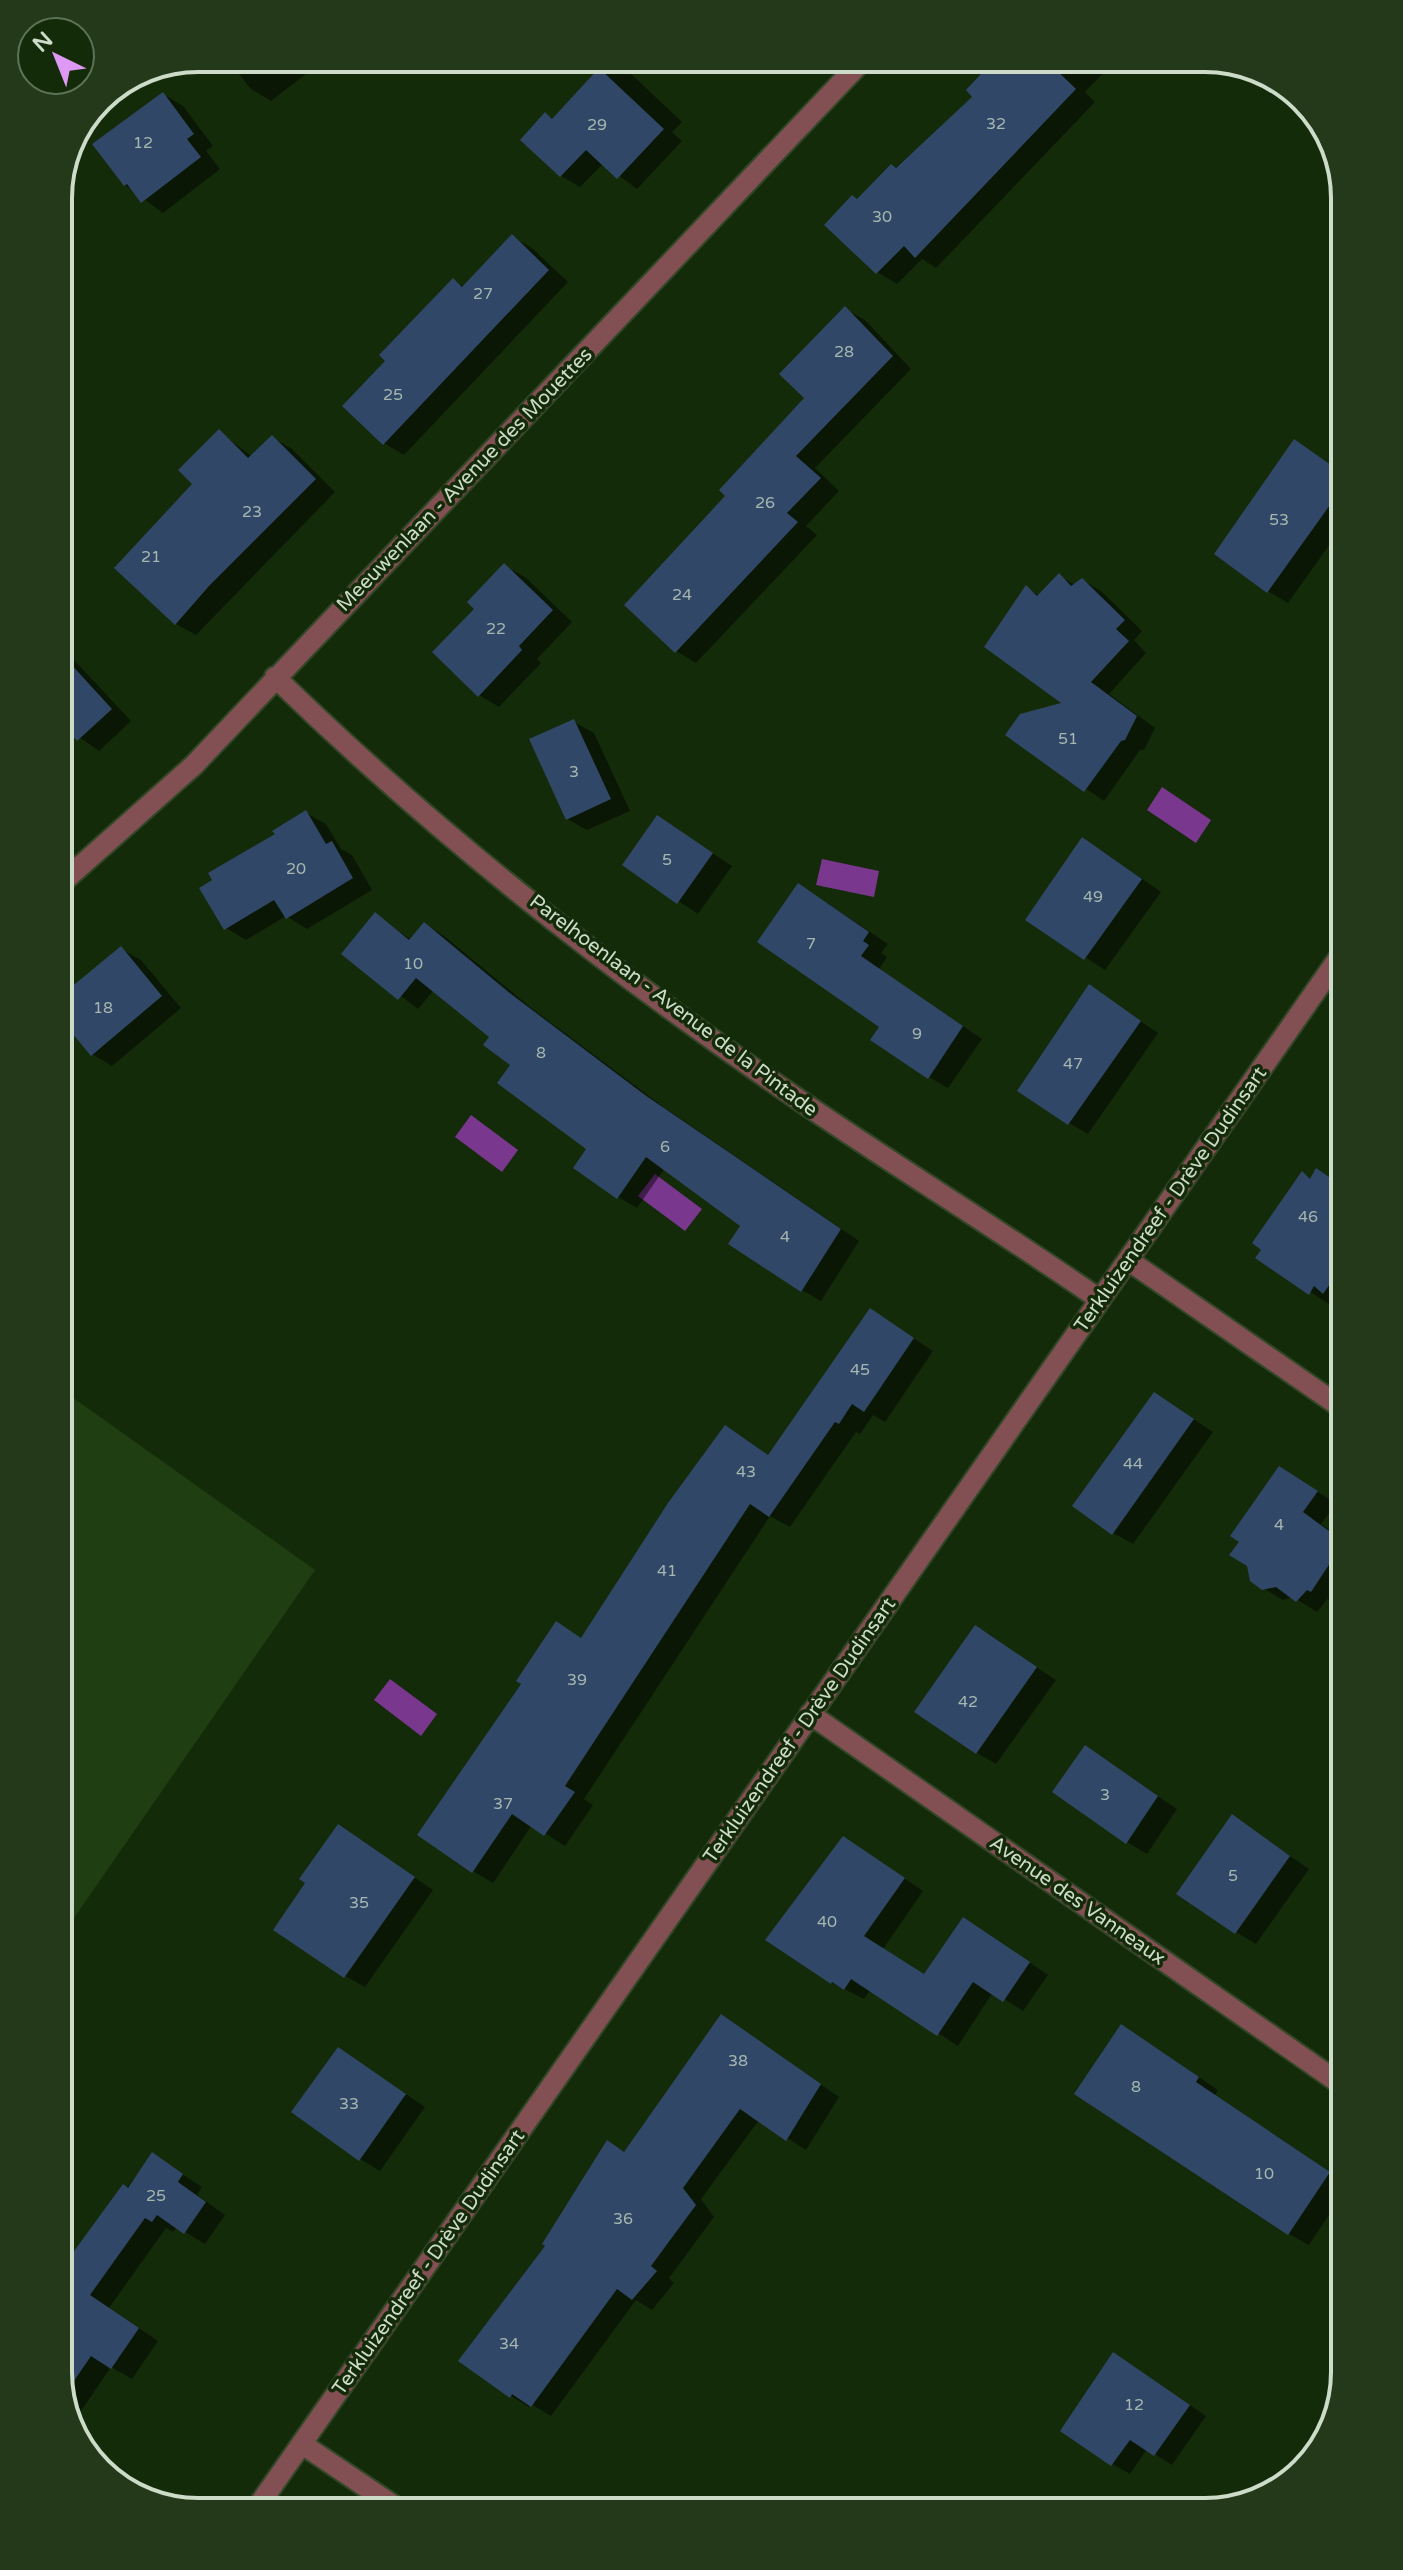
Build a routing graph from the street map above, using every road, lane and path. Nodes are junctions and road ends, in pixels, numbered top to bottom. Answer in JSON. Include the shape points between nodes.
{"nodes":[{"id":1,"x":851,"y":72,"type":"edge"},
{"id":2,"x":275,"y":677,"type":"junction"},
{"id":3,"x":72,"y":874,"type":"edge"},
{"id":4,"x":1331,"y":969,"type":"edge"},
{"id":5,"x":1128,"y":1260,"type":"junction"},
{"id":6,"x":1099,"y":1299,"type":"junction"},
{"id":7,"x":1331,"y":1400,"type":"edge"},
{"id":8,"x":810,"y":1714,"type":"junction"},
{"id":9,"x":1331,"y":2077,"type":"edge"},
{"id":10,"x":302,"y":2444,"type":"junction"},
{"id":11,"x":264,"y":2498,"type":"edge"},
{"id":12,"x":382,"y":2498,"type":"edge"}],
"edges":[{"from":1,"to":2,"type":"street","name":"Meeuwenlaan - Avenue des Mouettes"},
{"from":2,"to":3,"type":"street","name":"Meeuwenlaan - Avenue des Mouettes","via":[[194,765]]},
{"from":2,"to":6,"type":"street","name":"Parelhoenlaan - Avenue de la Pintade","via":[[349,749],[556,920],[801,1101]]},
{"from":4,"to":5,"type":"street","name":"Terkluizendreef - Drève Dudinsart"},
{"from":5,"to":6,"type":"street","name":"Terkluizendreef - Drève Dudinsart"},
{"from":5,"to":7,"type":"street"},
{"from":6,"to":8,"type":"street","name":"Terkluizendreef - Drève Dudinsart"},
{"from":8,"to":9,"type":"street","name":"Avenue des Vanneaux"},
{"from":8,"to":10,"type":"street","name":"Terkluizendreef - Drève Dudinsart"},
{"from":10,"to":11,"type":"street","name":"Terkluizendreef - Drève Dudinsart"},
{"from":10,"to":12,"type":"street"}]}
